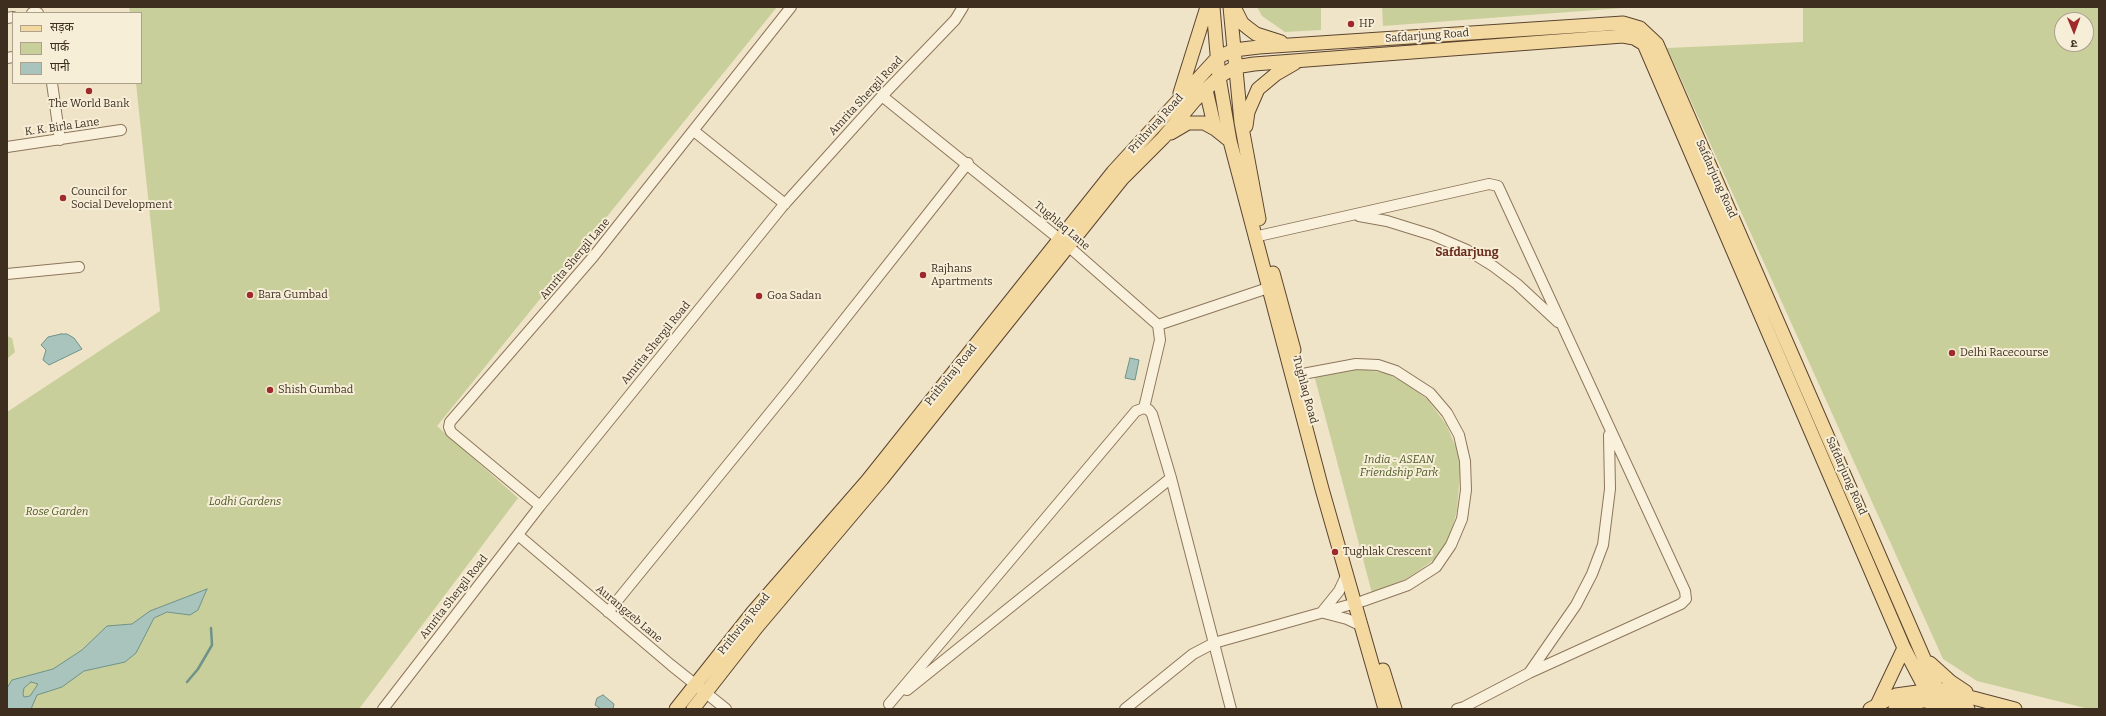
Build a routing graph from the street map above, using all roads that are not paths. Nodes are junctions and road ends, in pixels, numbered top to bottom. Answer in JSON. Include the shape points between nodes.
{"nodes":[{"id":1,"x":791,"y":7,"type":"edge"},
{"id":2,"x":963,"y":7,"type":"edge"},
{"id":3,"x":1207,"y":7,"type":"edge"},
{"id":4,"x":1213,"y":7,"type":"edge"},
{"id":5,"x":1230,"y":7,"type":"edge"},
{"id":6,"x":1234,"y":7,"type":"edge"},
{"id":7,"x":1382,"y":39,"type":"junction"},
{"id":8,"x":1290,"y":45,"type":"junction"},
{"id":9,"x":1234,"y":50,"type":"junction"},
{"id":10,"x":1383,"y":54,"type":"junction"},
{"id":11,"x":1218,"y":57,"type":"junction"},
{"id":12,"x":1300,"y":60,"type":"junction"},
{"id":13,"x":1235,"y":67,"type":"junction"},
{"id":14,"x":1219,"y":77,"type":"junction"},
{"id":15,"x":52,"y":84,"type":"edge"},
{"id":16,"x":1206,"y":90,"type":"junction"},
{"id":17,"x":882,"y":96,"type":"junction"},
{"id":18,"x":1178,"y":99,"type":"junction"},
{"id":19,"x":1215,"y":129,"type":"junction"},
{"id":20,"x":121,"y":130,"type":"dead end"},
{"id":21,"x":694,"y":130,"type":"junction"},
{"id":22,"x":1163,"y":138,"type":"junction"},
{"id":23,"x":60,"y":140,"type":"junction"},
{"id":24,"x":1245,"y":140,"type":"junction"},
{"id":25,"x":1230,"y":141,"type":"junction"},
{"id":26,"x":7,"y":147,"type":"edge"},
{"id":27,"x":968,"y":163,"type":"junction"},
{"id":28,"x":785,"y":204,"type":"junction"},
{"id":29,"x":1356,"y":215,"type":"junction"},
{"id":30,"x":1258,"y":236,"type":"junction"},
{"id":31,"x":1064,"y":242,"type":"junction"},
{"id":32,"x":80,"y":267,"type":"dead end"},
{"id":33,"x":7,"y":274,"type":"edge"},
{"id":34,"x":1268,"y":288,"type":"junction"},
{"id":35,"x":1158,"y":325,"type":"junction"},
{"id":36,"x":1562,"y":326,"type":"junction"},
{"id":37,"x":1296,"y":374,"type":"junction"},
{"id":38,"x":1144,"y":408,"type":"junction"},
{"id":39,"x":1609,"y":431,"type":"junction"},
{"id":40,"x":1171,"y":478,"type":"junction"},
{"id":41,"x":540,"y":506,"type":"junction"},
{"id":42,"x":518,"y":535,"type":"junction"},
{"id":43,"x":1347,"y":574,"type":"junction"},
{"id":44,"x":1359,"y":601,"type":"junction"},
{"id":45,"x":608,"y":612,"type":"junction"},
{"id":46,"x":1322,"y":612,"type":"junction"},
{"id":47,"x":1362,"y":626,"type":"junction"},
{"id":48,"x":1214,"y":643,"type":"junction"},
{"id":49,"x":1904,"y":648,"type":"junction"},
{"id":50,"x":1926,"y":659,"type":"junction"},
{"id":51,"x":1529,"y":673,"type":"junction"},
{"id":52,"x":701,"y":689,"type":"junction"},
{"id":53,"x":1939,"y":689,"type":"junction"},
{"id":54,"x":1929,"y":700,"type":"edge"},
{"id":55,"x":1979,"y":701,"type":"junction"},
{"id":56,"x":1945,"y":705,"type":"edge"},
{"id":57,"x":886,"y":707,"type":"edge"},
{"id":58,"x":1874,"y":707,"type":"edge"},
{"id":59,"x":383,"y":709,"type":"edge"},
{"id":60,"x":676,"y":709,"type":"edge"},
{"id":61,"x":693,"y":709,"type":"edge"},
{"id":62,"x":726,"y":709,"type":"edge"},
{"id":63,"x":1125,"y":709,"type":"edge"},
{"id":64,"x":1231,"y":709,"type":"edge"},
{"id":65,"x":1385,"y":709,"type":"edge"},
{"id":66,"x":1395,"y":709,"type":"edge"},
{"id":67,"x":1457,"y":709,"type":"edge"},
{"id":68,"x":1895,"y":709,"type":"edge"},
{"id":69,"x":1968,"y":709,"type":"edge"},
{"id":70,"x":2015,"y":709,"type":"edge"}],
"edges":[{"from":1,"to":21,"type":"street","name":"Amrita Shergil Lane"},
{"from":2,"to":17,"type":"street","name":"Amrita Shergil Road","via":[[955,20]]},
{"from":3,"to":18,"type":"main road"},
{"from":4,"to":11,"type":"main road","name":"Tughlaq Road"},
{"from":5,"to":9,"type":"main road","name":"Tughlaq Road"},
{"from":6,"to":8,"type":"main road","via":[[1242,23],[1256,34]]},
{"from":7,"to":8,"type":"main road","name":"Safdarjung Road"},
{"from":7,"to":10,"type":"main road"},
{"from":7,"to":50,"type":"main road","name":"Safdarjung Road","via":[[1622,24],[1640,28],[1657,44]]},
{"from":8,"to":9,"type":"main road","name":"Safdarjung Road"},
{"from":9,"to":11,"type":"main road","name":"Prithviraj Road"},
{"from":9,"to":13,"type":"main road","name":"Tughlaq Road"},
{"from":10,"to":12,"type":"main road","name":"Safdarjung Road"},
{"from":10,"to":49,"type":"main road","name":"Safdarjung Road","via":[[1623,36],[1634,38],[1644,44]]},
{"from":11,"to":14,"type":"main road","name":"Tughlaq Road"},
{"from":11,"to":18,"type":"main road","name":"Prithviraj Road"},
{"from":12,"to":13,"type":"main road","name":"Safdarjung Road"},
{"from":12,"to":24,"type":"main road","via":[[1276,74],[1258,89],[1248,112]]},
{"from":13,"to":14,"type":"main road","name":"Prithviraj Road"},
{"from":13,"to":24,"type":"main road","name":"Tughlaq Road"},
{"from":14,"to":16,"type":"main road","name":"Prithviraj Road"},
{"from":14,"to":25,"type":"main road","name":"Tughlaq Road"},
{"from":15,"to":23,"type":"street"},
{"from":16,"to":19,"type":"main road"},
{"from":16,"to":22,"type":"main road","name":"Prithviraj Road"},
{"from":17,"to":27,"type":"street","name":"Tughlaq Lane"},
{"from":17,"to":28,"type":"street","name":"Amrita Shergil Road"},
{"from":18,"to":31,"type":"main road","name":"Prithviraj Road","via":[[1113,172]]},
{"from":19,"to":22,"type":"main road","via":[[1204,123],[1195,122],[1180,127]]},
{"from":19,"to":25,"type":"main road"},
{"from":20,"to":23,"type":"street","name":"K. K. Birla Lane"},
{"from":21,"to":28,"type":"street"},
{"from":21,"to":41,"type":"street","name":"Amrita Shergil Lane","via":[[593,257],[450,422],[451,432]]},
{"from":22,"to":31,"type":"main road","name":"Prithviraj Road"},
{"from":23,"to":26,"type":"street","name":"K. K. Birla Lane"},
{"from":24,"to":30,"type":"main road","name":"Tughlaq Road"},
{"from":25,"to":30,"type":"main road","name":"Tughlaq Road"},
{"from":27,"to":31,"type":"street","name":"Tughlaq Lane"},
{"from":27,"to":45,"type":"street","via":[[791,387]]},
{"from":28,"to":41,"type":"street","name":"Amrita Shergil Road"},
{"from":29,"to":30,"type":"street"},
{"from":29,"to":36,"type":"street","via":[[1432,235],[1467,250],[1517,284]]},
{"from":29,"to":36,"type":"street","via":[[1494,184],[1500,189]]},
{"from":30,"to":34,"type":"main road","name":"Tughlaq Road"},
{"from":30,"to":37,"type":"main road","name":"Tughlaq Road"},
{"from":31,"to":35,"type":"street","name":"Tughlaq Lane"},
{"from":31,"to":52,"type":"main road","name":"Prithviraj Road","via":[[892,466],[757,627]]},
{"from":32,"to":33,"type":"street"},
{"from":34,"to":35,"type":"street"},
{"from":34,"to":37,"type":"main road","name":"Tughlaq Road"},
{"from":35,"to":38,"type":"street","via":[[1160,340]]},
{"from":36,"to":39,"type":"street"},
{"from":37,"to":43,"type":"main road","name":"Tughlaq Road"},
{"from":37,"to":44,"type":"main road","name":"Tughlaq Road"},
{"from":37,"to":44,"type":"street","via":[[1356,364],[1378,365],[1396,371],[1430,392],[1448,413],[1459,436],[1465,461],[1466,490],[1462,519],[1451,545],[1436,567],[1414,581]]},
{"from":38,"to":40,"type":"street","via":[[1152,414]]},
{"from":38,"to":57,"type":"street","via":[[1136,411]]},
{"from":39,"to":51,"type":"street","via":[[1610,489],[1603,545],[1576,605]]},
{"from":39,"to":51,"type":"street","via":[[1685,591],[1686,599],[1681,604]]},
{"from":40,"to":48,"type":"street"},
{"from":40,"to":57,"type":"street"},
{"from":41,"to":42,"type":"street","name":"Amrita Shergil Road"},
{"from":42,"to":45,"type":"street","name":"Aurangzeb Lane"},
{"from":42,"to":59,"type":"street","name":"Amrita Shergil Road"},
{"from":43,"to":44,"type":"main road","name":"Tughlaq Road"},
{"from":43,"to":46,"type":"street","via":[[1339,591]]},
{"from":44,"to":46,"type":"street"},
{"from":44,"to":47,"type":"main road","name":"Tughlaq Road"},
{"from":44,"to":66,"type":"main road","name":"Tughlaq Road"},
{"from":45,"to":52,"type":"street","name":"Aurangzeb Lane"},
{"from":46,"to":47,"type":"street"},
{"from":46,"to":48,"type":"street"},
{"from":47,"to":65,"type":"main road","name":"Tughlaq Road"},
{"from":48,"to":63,"type":"street","via":[[1193,654]]},
{"from":48,"to":64,"type":"street"},
{"from":49,"to":54,"type":"main road","name":"Safdarjung Road"},
{"from":49,"to":58,"type":"main road"},
{"from":50,"to":53,"type":"main road","name":"Safdarjung Road"},
{"from":50,"to":55,"type":"main road","via":[[1951,682]]},
{"from":51,"to":67,"type":"street"},
{"from":52,"to":60,"type":"main road","name":"Prithviraj Road"},
{"from":52,"to":61,"type":"main road","name":"Prithviraj Road"},
{"from":52,"to":62,"type":"street","name":"Aurangzeb Lane"},
{"from":53,"to":54,"type":"main road"},
{"from":53,"to":55,"type":"main road"},
{"from":53,"to":56,"type":"main road","name":"Safdarjung Road"},
{"from":54,"to":56,"type":"main road"},
{"from":54,"to":58,"type":"main road","via":[[1896,695]]},
{"from":54,"to":68,"type":"main road","via":[[1905,704]]},
{"from":55,"to":70,"type":"main road"},
{"from":56,"to":69,"type":"main road"}]}
